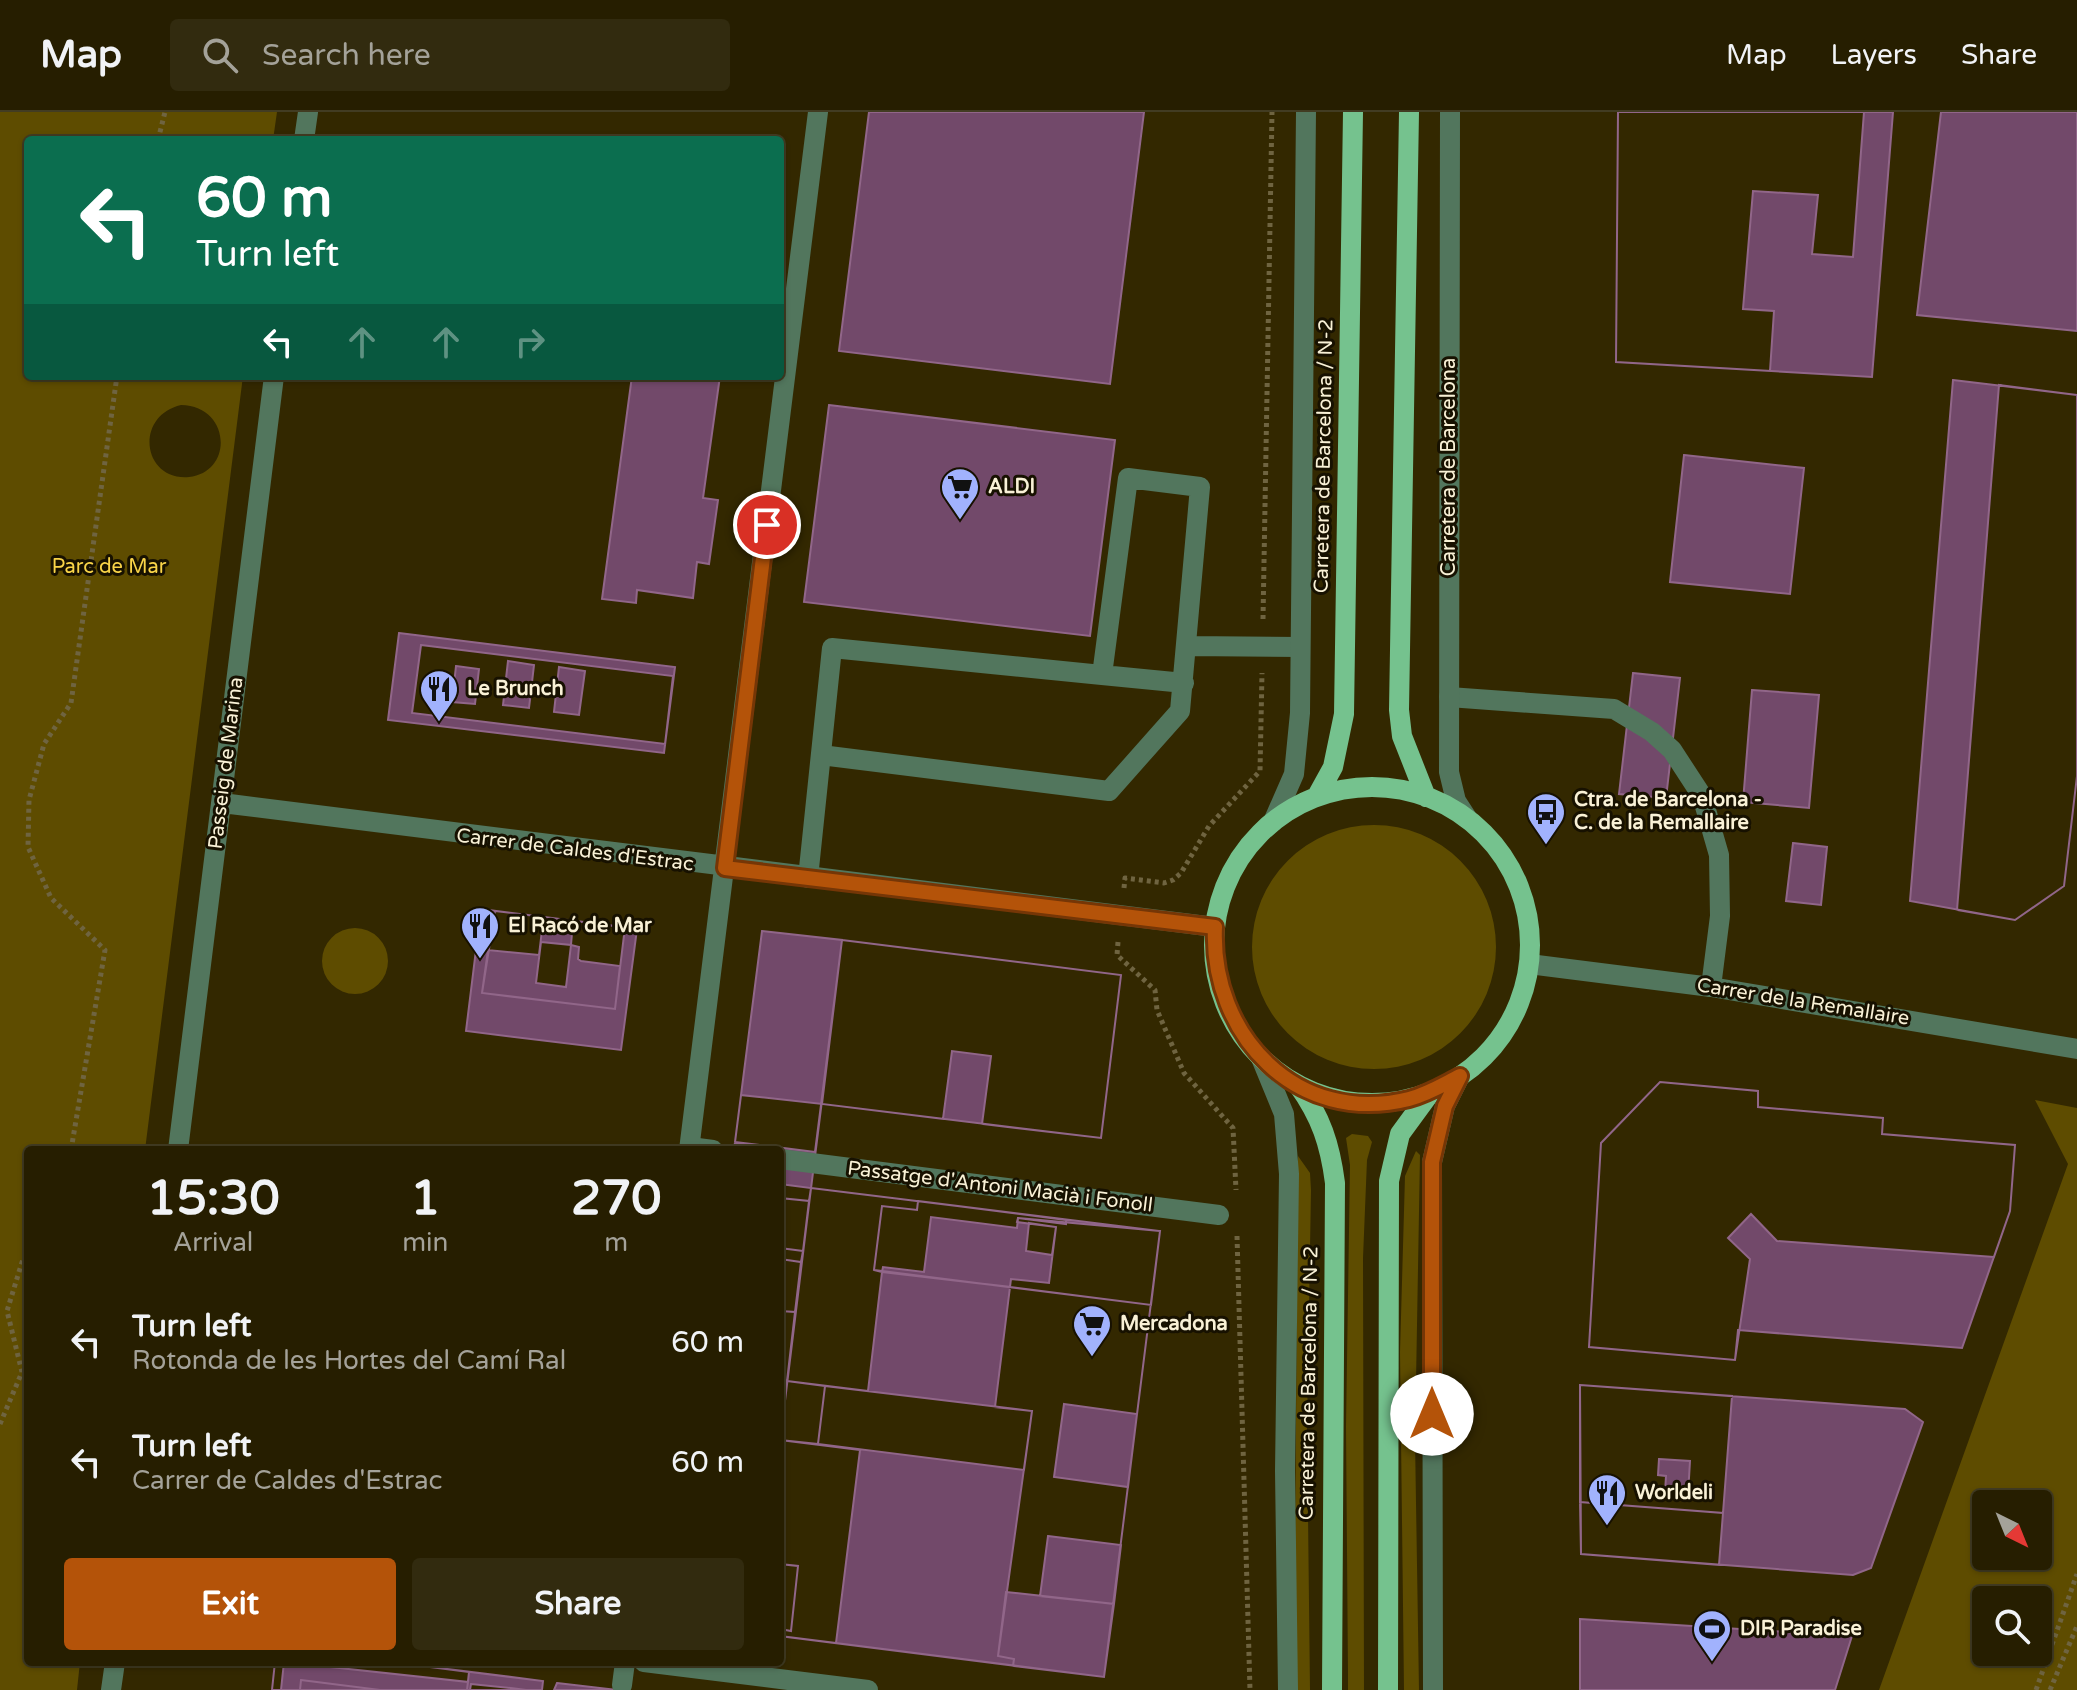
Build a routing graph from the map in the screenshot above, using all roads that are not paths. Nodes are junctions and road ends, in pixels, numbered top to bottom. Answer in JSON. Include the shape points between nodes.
{"nodes":[{"id":1,"x":308,"y":112,"type":"edge"},
{"id":2,"x":818,"y":112,"type":"edge"},
{"id":3,"x":1306,"y":112,"type":"edge"},
{"id":4,"x":1353,"y":112,"type":"edge"},
{"id":5,"x":1409,"y":112,"type":"edge"},
{"id":6,"x":1450,"y":112,"type":"edge"},
{"id":7,"x":305,"y":136,"type":"edge"},
{"id":8,"x":274,"y":380,"type":"edge"},
{"id":9,"x":1187,"y":646,"type":"junction"},
{"id":10,"x":1300,"y":647,"type":"junction"},
{"id":11,"x":1102,"y":675,"type":"junction"},
{"id":12,"x":1184,"y":683,"type":"junction"},
{"id":13,"x":1449,"y":697,"type":"junction"},
{"id":14,"x":821,"y":755,"type":"junction"},
{"id":15,"x":1317,"y":796,"type":"junction"},
{"id":16,"x":1426,"y":797,"type":"junction"},
{"id":17,"x":222,"y":803,"type":"junction"},
{"id":18,"x":1467,"y":818,"type":"junction"},
{"id":19,"x":1273,"y":822,"type":"junction"},
{"id":20,"x":725,"y":868,"type":"junction"},
{"id":21,"x":808,"y":878,"type":"junction"},
{"id":22,"x":1215,"y":927,"type":"junction"},
{"id":23,"x":1529,"y":964,"type":"junction"},
{"id":24,"x":1711,"y":987,"type":"junction"},
{"id":25,"x":2077,"y":1049,"type":"edge"},
{"id":26,"x":1261,"y":1058,"type":"junction"},
{"id":27,"x":1460,"y":1076,"type":"junction"},
{"id":28,"x":1298,"y":1085,"type":"junction"},
{"id":29,"x":1431,"y":1091,"type":"junction"},
{"id":30,"x":179,"y":1146,"type":"edge"},
{"id":31,"x":690,"y":1146,"type":"edge"},
{"id":32,"x":784,"y":1160,"type":"edge"},
{"id":33,"x":1219,"y":1215,"type":"dead end"},
{"id":34,"x":114,"y":1666,"type":"edge"},
{"id":35,"x":624,"y":1666,"type":"edge"},
{"id":36,"x":676,"y":1666,"type":"edge"},
{"id":37,"x":622,"y":1685,"type":"dead end"},
{"id":38,"x":111,"y":1690,"type":"edge"},
{"id":39,"x":868,"y":1690,"type":"edge"},
{"id":40,"x":1288,"y":1690,"type":"edge"},
{"id":41,"x":1332,"y":1690,"type":"edge"},
{"id":42,"x":1388,"y":1690,"type":"edge"},
{"id":43,"x":1433,"y":1690,"type":"edge"}],
"edges":[{"from":1,"to":7,"type":"street"},
{"from":2,"to":20,"type":"street"},
{"from":3,"to":10,"type":"street"},
{"from":4,"to":15,"type":"main road","name":"Carretera de Barcelona / N-2","via":[[1344,714],[1333,767]]},
{"from":5,"to":16,"type":"main road","via":[[1399,710],[1405,745]]},
{"from":6,"to":13,"type":"street","name":"Carretera de Barcelona"},
{"from":8,"to":17,"type":"street","name":"Passeig de Marina"},
{"from":9,"to":10,"type":"street"},
{"from":9,"to":11,"type":"street","via":[[1200,487],[1128,478]]},
{"from":9,"to":12,"type":"street"},
{"from":10,"to":19,"type":"street","via":[[1298,751]]},
{"from":11,"to":12,"type":"street"},
{"from":11,"to":14,"type":"street","via":[[832,648]]},
{"from":12,"to":14,"type":"street","via":[[1180,711],[1109,791]]},
{"from":13,"to":18,"type":"street","name":"Carretera de Barcelona","via":[[1449,772],[1456,801]]},
{"from":13,"to":24,"type":"street","via":[[1614,709],[1672,750],[1702,796],[1719,855],[1720,916]]},
{"from":14,"to":21,"type":"street"},
{"from":15,"to":16,"type":"main road","via":[[1353,788],[1390,788]]},
{"from":15,"to":19,"type":"main road"},
{"from":16,"to":18,"type":"main road"},
{"from":17,"to":20,"type":"street","name":"Carrer de Caldes d'Estrac"},
{"from":17,"to":30,"type":"street","name":"Passeig de Marina"},
{"from":18,"to":23,"type":"main road","via":[[1498,850],[1523,899]]},
{"from":19,"to":22,"type":"main road","via":[[1240,858],[1219,903]]},
{"from":20,"to":21,"type":"street","name":"Carrer de Caldes d'Estrac"},
{"from":20,"to":31,"type":"street"},
{"from":21,"to":22,"type":"street","name":"Carrer de Caldes d'Estrac"},
{"from":22,"to":26,"type":"main road","via":[[1215,963],[1223,998],[1245,1041]]},
{"from":23,"to":24,"type":"street","name":"Carrer de la Remallaire"},
{"from":23,"to":27,"type":"main road","via":[[1513,1016],[1481,1059]]},
{"from":24,"to":25,"type":"street","name":"Carrer de la Remallaire"},
{"from":26,"to":28,"type":"main road"},
{"from":26,"to":40,"type":"street","via":[[1284,1114],[1289,1159]]},
{"from":27,"to":29,"type":"main road"},
{"from":27,"to":43,"type":"street","via":[[1445,1106],[1432,1162]]},
{"from":28,"to":29,"type":"main road","via":[[1364,1103]]},
{"from":28,"to":41,"type":"main road","name":"Carretera de Barcelona / N-2","via":[[1327,1134],[1335,1183]]},
{"from":29,"to":42,"type":"main road","via":[[1400,1134],[1389,1181]]},
{"from":32,"to":33,"type":"street","name":"Passatge d'Antoni Macià i Fonoll"},
{"from":34,"to":38,"type":"street"},
{"from":35,"to":37,"type":"street"},
{"from":36,"to":39,"type":"street"}]}
